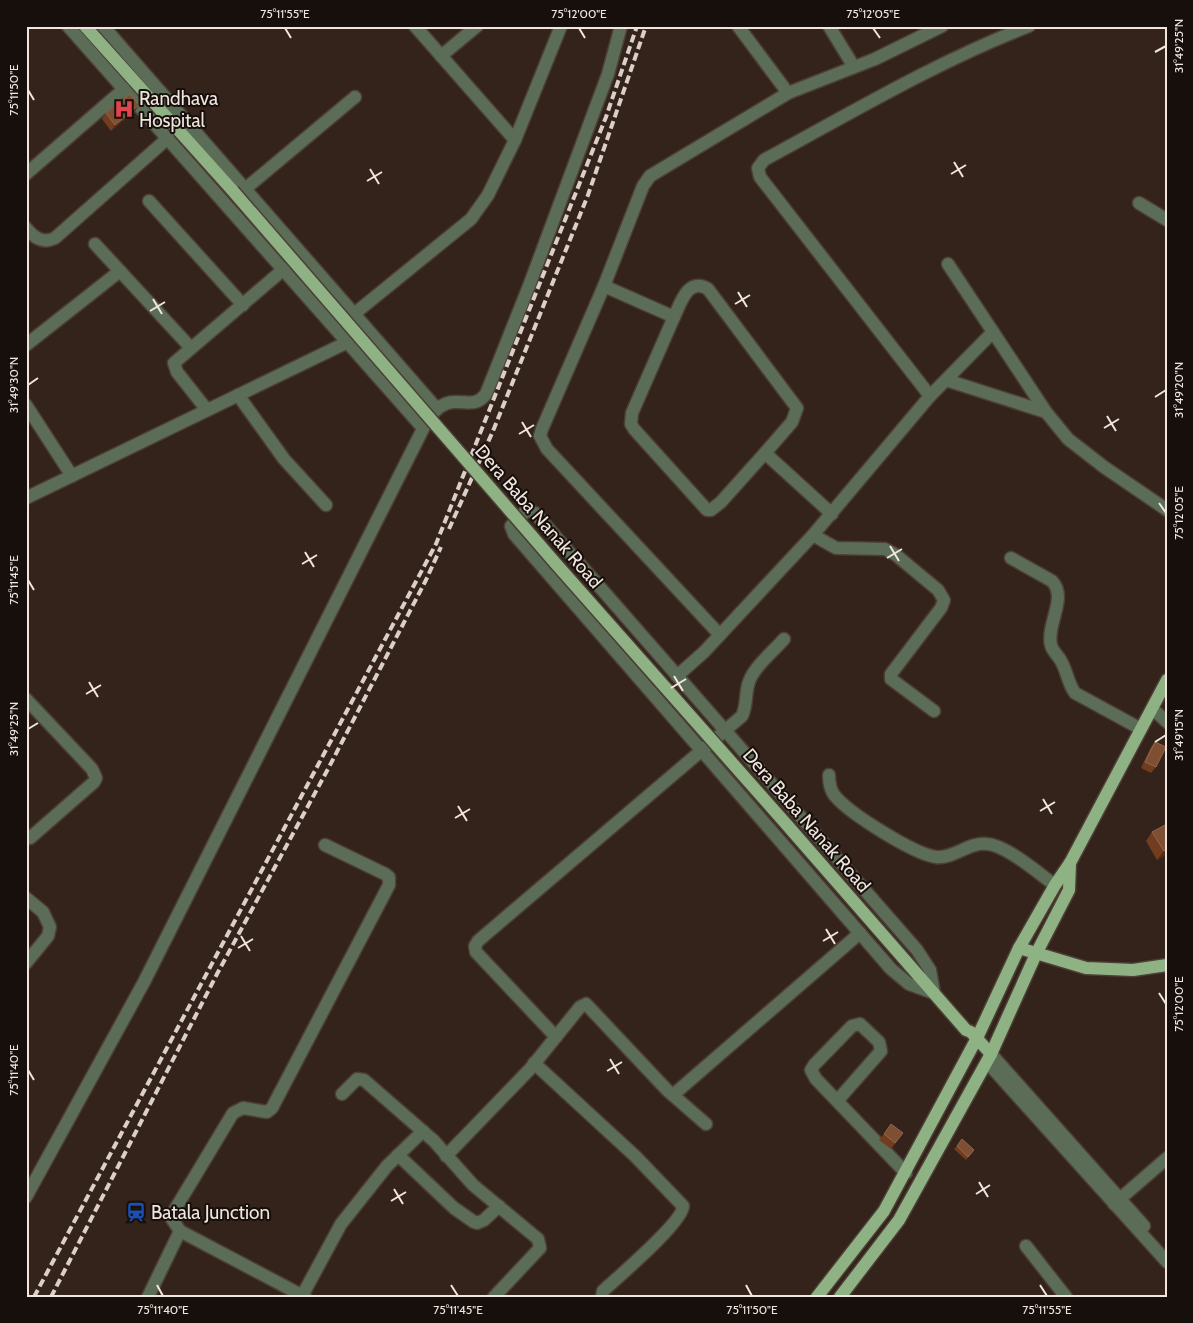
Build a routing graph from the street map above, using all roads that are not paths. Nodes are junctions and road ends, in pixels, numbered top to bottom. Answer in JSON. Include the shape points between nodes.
{"nodes":[{"id":1,"x":68,"y":26,"type":"edge"},
{"id":2,"x":85,"y":26,"type":"edge"},
{"id":3,"x":103,"y":26,"type":"edge"},
{"id":4,"x":416,"y":26,"type":"edge"},
{"id":5,"x":477,"y":26,"type":"edge"},
{"id":6,"x":560,"y":26,"type":"edge"},
{"id":7,"x":621,"y":26,"type":"edge"},
{"id":8,"x":738,"y":26,"type":"edge"},
{"id":9,"x":829,"y":26,"type":"edge"},
{"id":10,"x":942,"y":26,"type":"edge"},
{"id":11,"x":1028,"y":26,"type":"edge"},
{"id":12,"x":441,"y":56,"type":"junction"},
{"id":13,"x":854,"y":67,"type":"junction"},
{"id":14,"x":124,"y":88,"type":"junction"},
{"id":15,"x":788,"y":93,"type":"junction"},
{"id":16,"x":356,"y":97,"type":"dead end"},
{"id":17,"x":168,"y":138,"type":"junction"},
{"id":18,"x":515,"y":140,"type":"junction"},
{"id":19,"x":26,"y":174,"type":"edge"},
{"id":20,"x":245,"y":189,"type":"junction"},
{"id":21,"x":149,"y":201,"type":"dead end"},
{"id":22,"x":1139,"y":203,"type":"dead end"},
{"id":23,"x":1167,"y":220,"type":"edge"},
{"id":24,"x":26,"y":228,"type":"edge"},
{"id":25,"x":95,"y":244,"type":"dead end"},
{"id":26,"x":948,"y":264,"type":"dead end"},
{"id":27,"x":284,"y":269,"type":"junction"},
{"id":28,"x":120,"y":271,"type":"junction"},
{"id":29,"x":604,"y":286,"type":"junction"},
{"id":30,"x":244,"y":305,"type":"junction"},
{"id":31,"x":354,"y":314,"type":"junction"},
{"id":32,"x":674,"y":317,"type":"junction"},
{"id":33,"x":369,"y":331,"type":"junction"},
{"id":34,"x":993,"y":332,"type":"junction"},
{"id":35,"x":349,"y":341,"type":"junction"},
{"id":36,"x":26,"y":345,"type":"edge"},
{"id":37,"x":191,"y":348,"type":"junction"},
{"id":38,"x":946,"y":380,"type":"junction"},
{"id":39,"x":238,"y":395,"type":"junction"},
{"id":40,"x":930,"y":396,"type":"junction"},
{"id":41,"x":26,"y":405,"type":"edge"},
{"id":42,"x":438,"y":409,"type":"junction"},
{"id":43,"x":207,"y":410,"type":"junction"},
{"id":44,"x":1046,"y":412,"type":"junction"},
{"id":45,"x":423,"y":428,"type":"junction"},
{"id":46,"x":765,"y":453,"type":"junction"},
{"id":47,"x":72,"y":476,"type":"junction"},
{"id":48,"x":26,"y":498,"type":"edge"},
{"id":49,"x":326,"y":505,"type":"dead end"},
{"id":50,"x":1167,"y":510,"type":"edge"},
{"id":51,"x":832,"y":514,"type":"junction"},
{"id":52,"x":813,"y":535,"type":"junction"},
{"id":53,"x":1011,"y":558,"type":"dead end"},
{"id":54,"x":720,"y":635,"type":"junction"},
{"id":55,"x":784,"y":639,"type":"dead end"},
{"id":56,"x":677,"y":676,"type":"junction"},
{"id":57,"x":1167,"y":680,"type":"edge"},
{"id":58,"x":26,"y":699,"type":"edge"},
{"id":59,"x":934,"y":711,"type":"dead end"},
{"id":60,"x":1156,"y":712,"type":"dead end"},
{"id":61,"x":1167,"y":722,"type":"edge"},
{"id":62,"x":1141,"y":729,"type":"junction"},
{"id":63,"x":725,"y":730,"type":"junction"},
{"id":64,"x":702,"y":751,"type":"junction"},
{"id":65,"x":829,"y":775,"type":"dead end"},
{"id":66,"x":30,"y":838,"type":"dead end"},
{"id":67,"x":325,"y":845,"type":"dead end"},
{"id":68,"x":1070,"y":863,"type":"junction"},
{"id":69,"x":1055,"y":885,"type":"junction"},
{"id":70,"x":26,"y":898,"type":"edge"},
{"id":71,"x":860,"y":933,"type":"junction"},
{"id":72,"x":1019,"y":948,"type":"junction"},
{"id":73,"x":1036,"y":954,"type":"junction"},
{"id":74,"x":26,"y":963,"type":"edge"},
{"id":75,"x":1167,"y":965,"type":"edge"},
{"id":76,"x":934,"y":993,"type":"junction"},
{"id":77,"x":556,"y":1037,"type":"junction"},
{"id":78,"x":975,"y":1042,"type":"junction"},
{"id":79,"x":989,"y":1058,"type":"junction"},
{"id":80,"x":534,"y":1063,"type":"junction"},
{"id":81,"x":342,"y":1094,"type":"dead end"},
{"id":82,"x":673,"y":1095,"type":"junction"},
{"id":83,"x":837,"y":1101,"type":"junction"},
{"id":84,"x":706,"y":1124,"type":"dead end"},
{"id":85,"x":423,"y":1131,"type":"junction"},
{"id":86,"x":398,"y":1155,"type":"junction"},
{"id":87,"x":446,"y":1156,"type":"junction"},
{"id":88,"x":1167,"y":1158,"type":"edge"},
{"id":89,"x":906,"y":1173,"type":"junction"},
{"id":90,"x":27,"y":1193,"type":"edge"},
{"id":91,"x":1117,"y":1202,"type":"junction"},
{"id":92,"x":499,"y":1206,"type":"junction"},
{"id":93,"x":180,"y":1231,"type":"junction"},
{"id":94,"x":1026,"y":1246,"type":"dead end"},
{"id":95,"x":1167,"y":1251,"type":"edge"},
{"id":96,"x":1167,"y":1262,"type":"edge"},
{"id":97,"x":303,"y":1296,"type":"edge"},
{"id":98,"x":148,"y":1297,"type":"edge"},
{"id":99,"x":494,"y":1297,"type":"edge"},
{"id":100,"x":602,"y":1297,"type":"edge"},
{"id":101,"x":817,"y":1297,"type":"edge"},
{"id":102,"x":840,"y":1297,"type":"edge"},
{"id":103,"x":1066,"y":1297,"type":"edge"}],
"edges":[{"from":1,"to":14,"type":"street"},
{"from":2,"to":76,"type":"main road","name":"Dera Baba Nanak Road","bridge":true},
{"from":3,"to":20,"type":"street"},
{"from":4,"to":12,"type":"street"},
{"from":5,"to":12,"type":"street"},
{"from":6,"to":18,"type":"street"},
{"from":7,"to":42,"type":"street","via":[[608,74],[486,394],[474,404],[454,402]]},
{"from":8,"to":15,"type":"street"},
{"from":9,"to":13,"type":"street"},
{"from":10,"to":13,"type":"street"},
{"from":11,"to":40,"type":"street","via":[[926,73],[764,160],[758,168],[760,177]]},
{"from":12,"to":18,"type":"street"},
{"from":13,"to":15,"type":"street"},
{"from":14,"to":17,"type":"street"},
{"from":14,"to":19,"type":"street"},
{"from":15,"to":29,"type":"street","via":[[650,176],[643,186]]},
{"from":16,"to":20,"type":"street"},
{"from":17,"to":24,"type":"street","via":[[55,238],[39,240]]},
{"from":17,"to":27,"type":"street"},
{"from":18,"to":31,"type":"street","via":[[488,195],[471,219]]},
{"from":20,"to":31,"type":"street"},
{"from":21,"to":30,"type":"street"},
{"from":22,"to":23,"type":"street"},
{"from":25,"to":28,"type":"street"},
{"from":26,"to":34,"type":"street"},
{"from":27,"to":30,"type":"street"},
{"from":27,"to":35,"type":"street"},
{"from":28,"to":36,"type":"street"},
{"from":28,"to":37,"type":"street"},
{"from":29,"to":32,"type":"street"},
{"from":29,"to":54,"type":"street","via":[[540,436],[542,442]]},
{"from":30,"to":37,"type":"street"},
{"from":31,"to":33,"type":"street"},
{"from":32,"to":46,"type":"street","via":[[689,288],[695,285],[708,289],[795,402],[796,415]]},
{"from":32,"to":46,"type":"street","via":[[632,413],[634,429],[707,510],[720,502]]},
{"from":33,"to":35,"type":"street"},
{"from":33,"to":42,"type":"street"},
{"from":34,"to":38,"type":"street"},
{"from":34,"to":44,"type":"street"},
{"from":35,"to":39,"type":"street"},
{"from":35,"to":45,"type":"street"},
{"from":37,"to":43,"type":"street","via":[[176,360],[175,368]]},
{"from":38,"to":40,"type":"street"},
{"from":38,"to":44,"type":"street"},
{"from":39,"to":43,"type":"street"},
{"from":39,"to":49,"type":"street","via":[[284,459]]},
{"from":40,"to":51,"type":"street"},
{"from":41,"to":47,"type":"street"},
{"from":42,"to":45,"type":"street"},
{"from":43,"to":47,"type":"street"},
{"from":44,"to":50,"type":"street","via":[[1068,439]]},
{"from":45,"to":90,"type":"street","via":[[144,982]]},
{"from":46,"to":51,"type":"street"},
{"from":47,"to":48,"type":"street"},
{"from":51,"to":52,"type":"street"},
{"from":52,"to":54,"type":"street"},
{"from":52,"to":59,"type":"street","via":[[836,548],[885,549],[938,590],[944,600],[941,608],[891,674],[891,679]]},
{"from":53,"to":62,"type":"street","via":[[1057,587],[1059,592],[1051,644],[1071,688]]},
{"from":54,"to":56,"type":"street"},
{"from":55,"to":63,"type":"street","via":[[752,676],[742,716]]},
{"from":56,"to":63,"type":"street"},
{"from":56,"to":64,"type":"street","via":[[535,513],[523,512],[511,526],[514,534]]},
{"from":57,"to":62,"type":"main road"},
{"from":58,"to":66,"type":"street","via":[[92,769],[96,778]]},
{"from":60,"to":61,"type":"street"},
{"from":62,"to":68,"type":"main road"},
{"from":63,"to":64,"type":"street"},
{"from":63,"to":76,"type":"street","via":[[917,950],[930,970]]},
{"from":64,"to":71,"type":"street"},
{"from":64,"to":77,"type":"street","via":[[475,946],[481,958]]},
{"from":65,"to":69,"type":"street","via":[[832,791],[857,816],[912,848],[936,857],[976,844],[988,844],[1005,851]]},
{"from":67,"to":93,"type":"street","via":[[386,874],[389,885],[272,1108],[267,1112],[243,1108],[233,1113],[174,1211],[172,1219]]},
{"from":68,"to":69,"type":"main road"},
{"from":68,"to":73,"type":"main road","via":[[1069,890]]},
{"from":69,"to":72,"type":"main road"},
{"from":70,"to":74,"type":"street","via":[[43,912],[50,927],[48,936]]},
{"from":71,"to":76,"type":"street","via":[[901,978]]},
{"from":71,"to":82,"type":"street"},
{"from":72,"to":73,"type":"main road"},
{"from":72,"to":78,"type":"main road"},
{"from":73,"to":75,"type":"main road","via":[[1086,968],[1133,970]]},
{"from":73,"to":79,"type":"main road"},
{"from":76,"to":78,"type":"main road","name":"Dera Baba Nanak Road","via":[[966,1030],[966,1036]]},
{"from":77,"to":80,"type":"street"},
{"from":77,"to":82,"type":"street","via":[[580,1007],[588,1005]]},
{"from":78,"to":79,"type":"main road","name":"Dera Baba Nanak Road"},
{"from":78,"to":89,"type":"main road"},
{"from":79,"to":91,"type":"street"},
{"from":79,"to":102,"type":"main road","via":[[899,1220]]},
{"from":80,"to":87,"type":"street"},
{"from":80,"to":100,"type":"street","via":[[684,1206],[663,1234],[604,1291]]},
{"from":81,"to":85,"type":"street","via":[[355,1080],[361,1079]]},
{"from":82,"to":84,"type":"street"},
{"from":83,"to":83,"type":"street","via":[[811,1070],[852,1026],[860,1024],[879,1042],[881,1051]]},
{"from":83,"to":89,"type":"street"},
{"from":85,"to":86,"type":"street"},
{"from":85,"to":87,"type":"street"},
{"from":86,"to":92,"type":"street","via":[[454,1208],[474,1222],[484,1220]]},
{"from":86,"to":97,"type":"street","via":[[342,1224]]},
{"from":87,"to":92,"type":"street","via":[[473,1185]]},
{"from":88,"to":91,"type":"street"},
{"from":89,"to":101,"type":"main road","via":[[884,1211]]},
{"from":91,"to":95,"type":"street"},
{"from":91,"to":96,"type":"street"},
{"from":92,"to":99,"type":"street","via":[[541,1244]]},
{"from":93,"to":97,"type":"street"},
{"from":93,"to":98,"type":"street"},
{"from":94,"to":103,"type":"street"}]}
